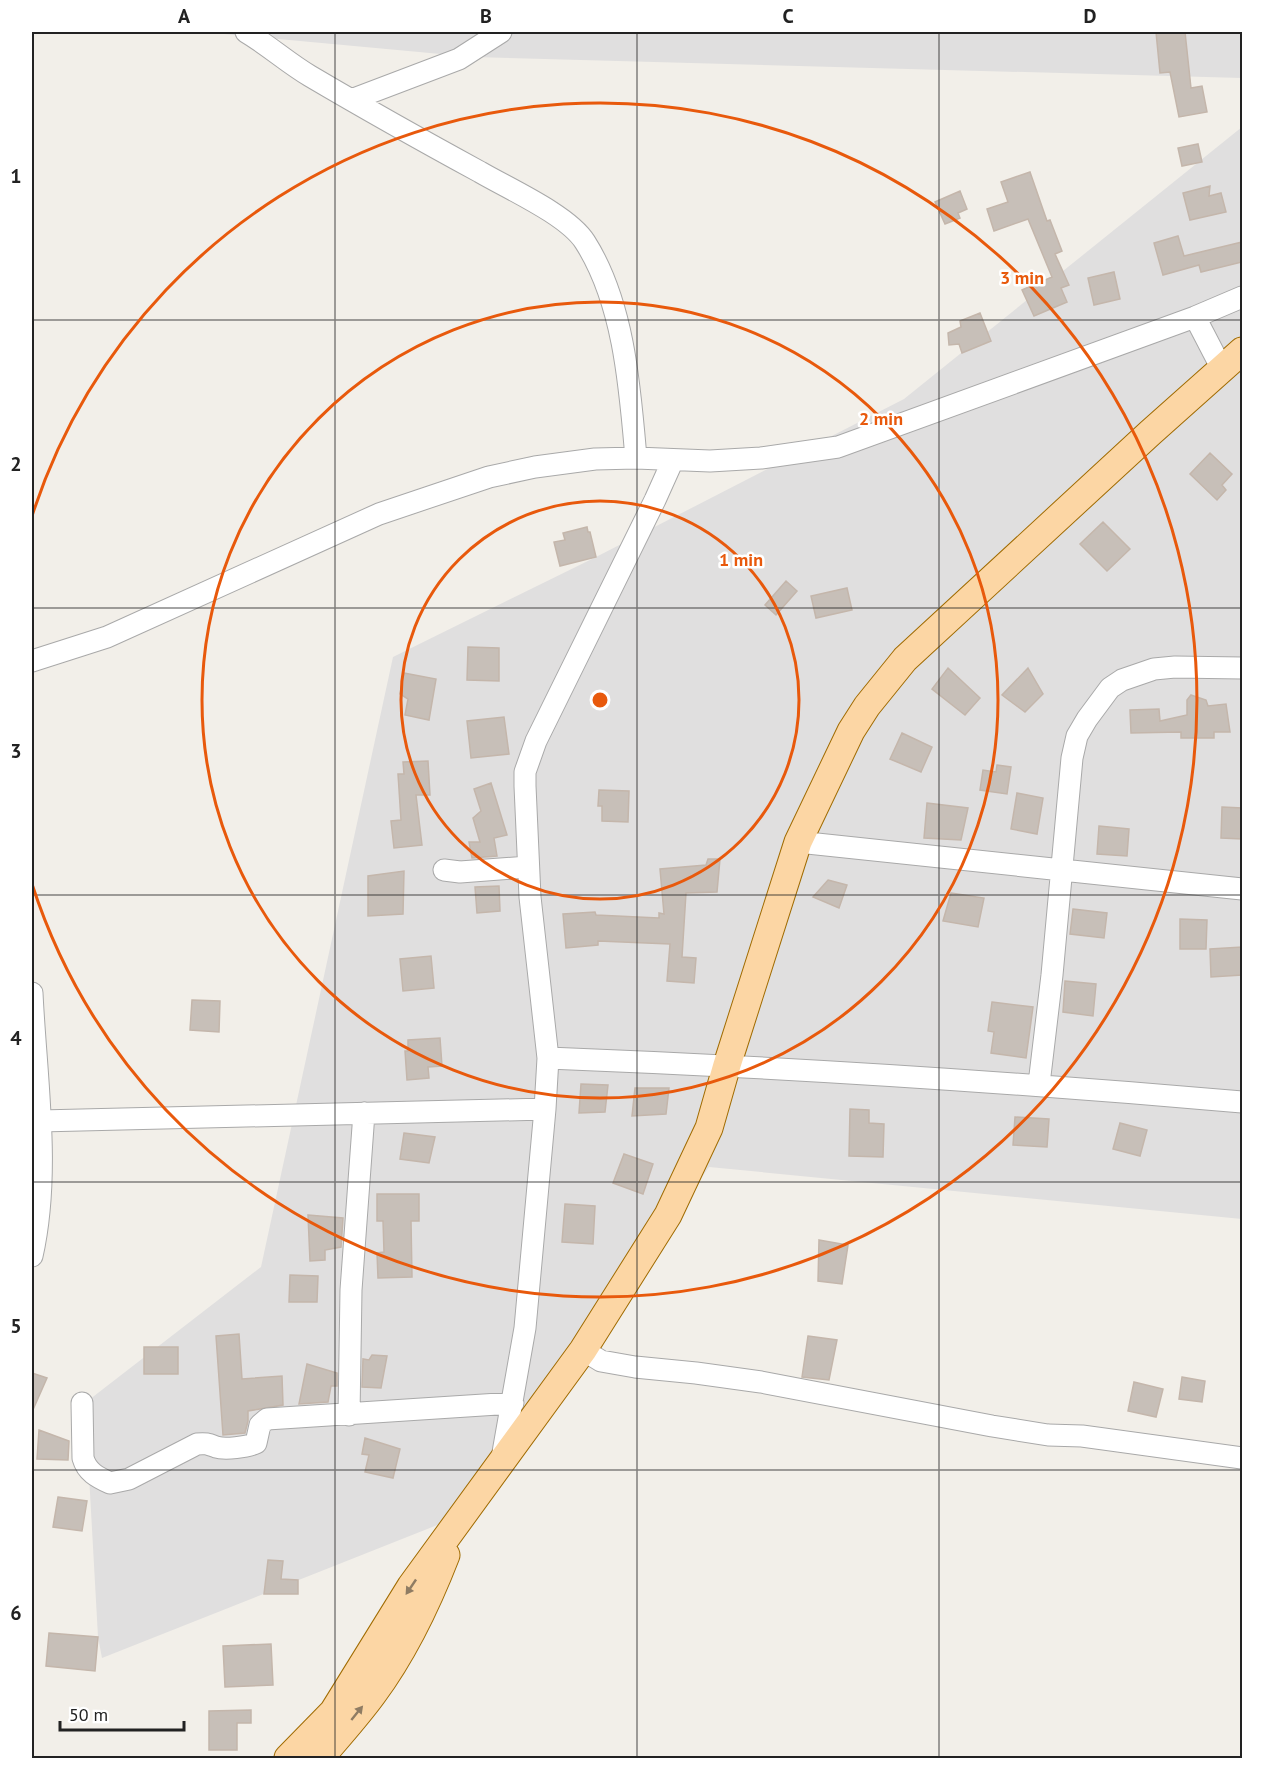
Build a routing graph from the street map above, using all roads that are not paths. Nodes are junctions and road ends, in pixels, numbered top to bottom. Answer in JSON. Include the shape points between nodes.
{"nodes":[{"id":1,"x":246,"y":32,"type":"edge"},
{"id":2,"x":501,"y":32,"type":"edge"},
{"id":3,"x":351,"y":100,"type":"junction"},
{"id":4,"x":1242,"y":297,"type":"edge"},
{"id":5,"x":1195,"y":317,"type":"junction"},
{"id":6,"x":1242,"y":351,"type":"edge"},
{"id":7,"x":1222,"y":369,"type":"junction"},
{"id":8,"x":636,"y":458,"type":"junction"},
{"id":9,"x":673,"y":460,"type":"junction"},
{"id":10,"x":32,"y":661,"type":"edge"},
{"id":11,"x":1242,"y":668,"type":"edge"},
{"id":12,"x":798,"y":842,"type":"junction"},
{"id":13,"x":528,"y":867,"type":"junction"},
{"id":14,"x":444,"y":870,"type":"dead end"},
{"id":15,"x":1062,"y":870,"type":"junction"},
{"id":16,"x":1242,"y":889,"type":"edge"},
{"id":17,"x":32,"y":993,"type":"edge"},
{"id":18,"x":548,"y":1058,"type":"junction"},
{"id":19,"x":727,"y":1065,"type":"junction"},
{"id":20,"x":1039,"y":1084,"type":"junction"},
{"id":21,"x":1242,"y":1102,"type":"edge"},
{"id":22,"x":545,"y":1109,"type":"junction"},
{"id":23,"x":364,"y":1113,"type":"junction"},
{"id":24,"x":40,"y":1122,"type":"junction"},
{"id":25,"x":32,"y":1256,"type":"edge"},
{"id":26,"x":583,"y":1350,"type":"junction"},
{"id":27,"x":82,"y":1403,"type":"dead end"},
{"id":28,"x":513,"y":1403,"type":"junction"},
{"id":29,"x":349,"y":1415,"type":"junction"},
{"id":30,"x":1242,"y":1458,"type":"edge"},
{"id":31,"x":500,"y":1464,"type":"junction"},
{"id":32,"x":458,"y":1523,"type":"junction"},
{"id":33,"x":288,"y":1758,"type":"edge"},
{"id":34,"x":320,"y":1758,"type":"edge"}],
"edges":[{"from":1,"to":3,"type":"street"},
{"from":2,"to":3,"type":"street","via":[[459,59]]},
{"from":3,"to":8,"type":"street","via":[[527,198],[585,241],[601,272],[623,348]]},
{"from":4,"to":5,"type":"street"},
{"from":5,"to":7,"type":"street"},
{"from":5,"to":9,"type":"street","via":[[838,447],[761,458]]},
{"from":6,"to":7,"type":"main road"},
{"from":7,"to":12,"type":"main road","via":[[905,659],[851,731]]},
{"from":8,"to":9,"type":"street"},
{"from":8,"to":10,"type":"street","via":[[543,465],[460,485],[379,514],[107,637]]},
{"from":9,"to":13,"type":"street","via":[[531,754],[525,772]]},
{"from":11,"to":15,"type":"street","via":[[1154,669],[1110,688],[1077,736]]},
{"from":12,"to":15,"type":"street"},
{"from":12,"to":19,"type":"main road"},
{"from":13,"to":14,"type":"street"},
{"from":13,"to":18,"type":"street"},
{"from":15,"to":16,"type":"street"},
{"from":15,"to":20,"type":"street"},
{"from":17,"to":24,"type":"street"},
{"from":18,"to":19,"type":"street"},
{"from":18,"to":22,"type":"street"},
{"from":19,"to":20,"type":"street"},
{"from":19,"to":26,"type":"main road","via":[[709,1128],[668,1215]]},
{"from":20,"to":21,"type":"street"},
{"from":22,"to":23,"type":"street"},
{"from":22,"to":28,"type":"street","via":[[525,1328]]},
{"from":23,"to":24,"type":"street"},
{"from":23,"to":29,"type":"street","via":[[351,1290]]},
{"from":24,"to":25,"type":"street","via":[[39,1214]]},
{"from":26,"to":30,"type":"street","via":[[601,1361],[635,1368],[761,1382],[1048,1435],[1082,1436]]},
{"from":26,"to":31,"type":"main road"},
{"from":27,"to":29,"type":"street","via":[[83,1458],[93,1474],[110,1483],[129,1479],[197,1444],[208,1442],[217,1448],[256,1443],[260,1425],[267,1419]]},
{"from":28,"to":29,"type":"street"},
{"from":28,"to":31,"type":"street"},
{"from":31,"to":32,"type":"main road"},
{"from":32,"to":33,"type":"main road","one_way":true,"via":[[411,1586],[333,1712]]},
{"from":34,"to":32,"type":"main road","one_way":true,"via":[[373,1694],[402,1648],[428,1601]]}]}
